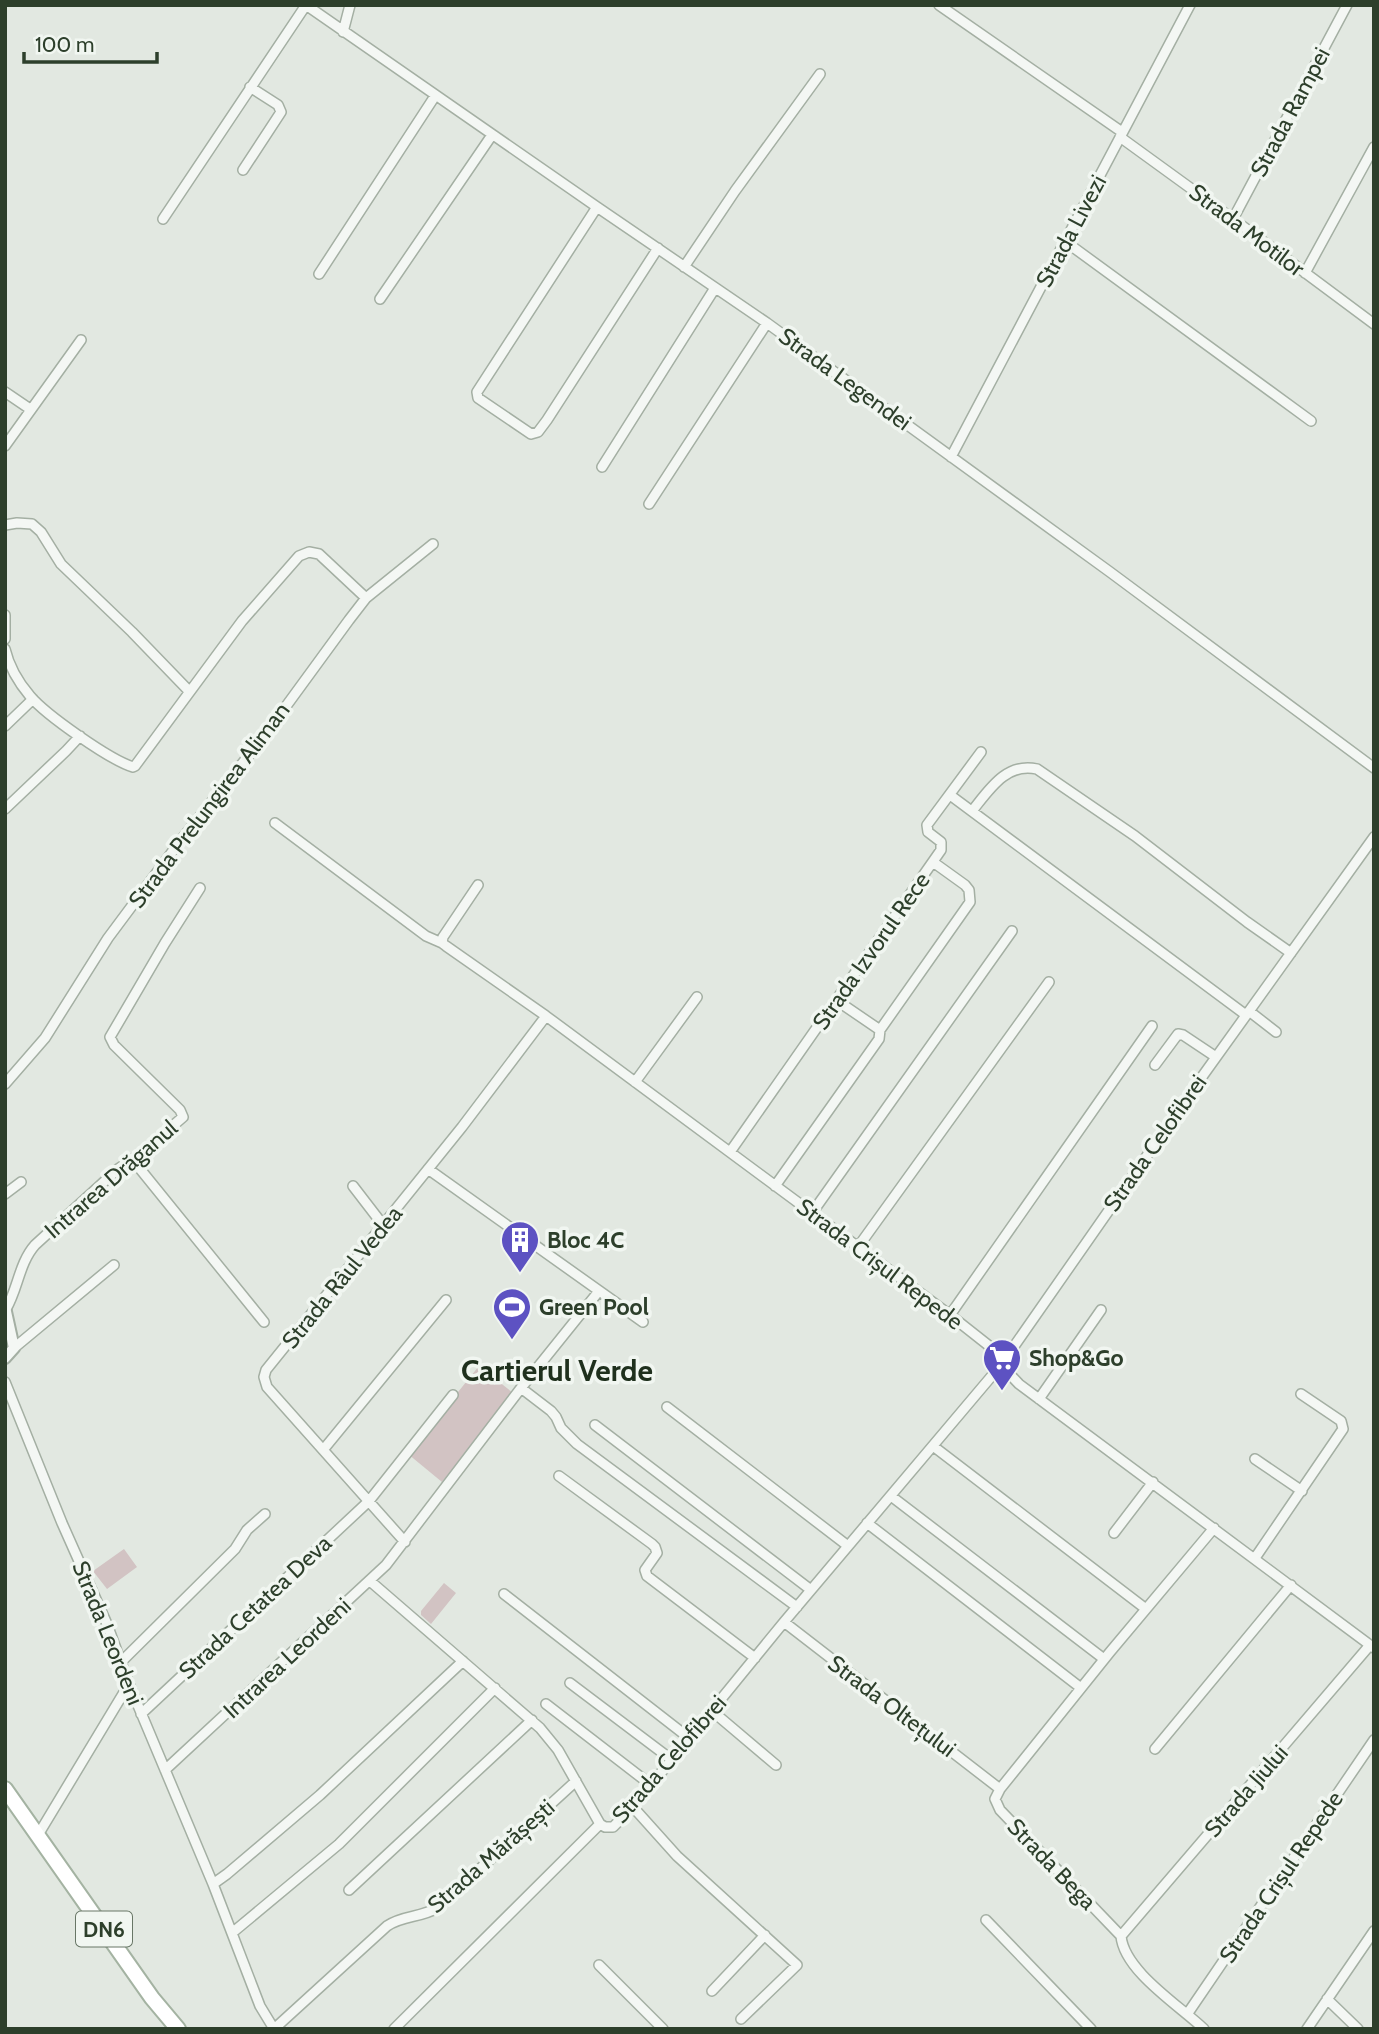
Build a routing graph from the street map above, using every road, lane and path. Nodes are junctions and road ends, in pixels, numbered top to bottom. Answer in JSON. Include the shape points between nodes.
{"nodes":[{"id":1,"x":306,"y":5,"type":"edge"},
{"id":2,"x":350,"y":5,"type":"edge"},
{"id":3,"x":939,"y":5,"type":"edge"},
{"id":4,"x":1191,"y":5,"type":"edge"},
{"id":5,"x":1347,"y":5,"type":"edge"},
{"id":6,"x":343,"y":32,"type":"junction"},
{"id":7,"x":820,"y":74,"type":"dead end"},
{"id":8,"x":250,"y":87,"type":"junction"},
{"id":9,"x":435,"y":96,"type":"junction"},
{"id":10,"x":1121,"y":134,"type":"junction"},
{"id":11,"x":492,"y":135,"type":"junction"},
{"id":12,"x":1374,"y":147,"type":"edge"},
{"id":13,"x":243,"y":170,"type":"dead end"},
{"id":14,"x":597,"y":207,"type":"junction"},
{"id":15,"x":163,"y":219,"type":"dead end"},
{"id":16,"x":1233,"y":219,"type":"junction"},
{"id":17,"x":1066,"y":242,"type":"junction"},
{"id":18,"x":658,"y":248,"type":"junction"},
{"id":19,"x":684,"y":267,"type":"junction"},
{"id":20,"x":1305,"y":273,"type":"junction"},
{"id":21,"x":319,"y":274,"type":"dead end"},
{"id":22,"x":715,"y":288,"type":"junction"},
{"id":23,"x":380,"y":299,"type":"dead end"},
{"id":24,"x":767,"y":323,"type":"junction"},
{"id":25,"x":1374,"y":324,"type":"edge"},
{"id":26,"x":80,"y":340,"type":"dead end"},
{"id":27,"x":5,"y":392,"type":"edge"},
{"id":28,"x":30,"y":409,"type":"junction"},
{"id":29,"x":1311,"y":421,"type":"dead end"},
{"id":30,"x":5,"y":446,"type":"edge"},
{"id":31,"x":951,"y":457,"type":"junction"},
{"id":32,"x":602,"y":467,"type":"dead end"},
{"id":33,"x":649,"y":504,"type":"dead end"},
{"id":34,"x":5,"y":525,"type":"edge"},
{"id":35,"x":433,"y":544,"type":"dead end"},
{"id":36,"x":366,"y":598,"type":"junction"},
{"id":37,"x":5,"y":615,"type":"edge"},
{"id":38,"x":5,"y":639,"type":"edge"},
{"id":39,"x":5,"y":649,"type":"edge"},
{"id":40,"x":189,"y":691,"type":"junction"},
{"id":41,"x":33,"y":699,"type":"junction"},
{"id":42,"x":5,"y":726,"type":"edge"},
{"id":43,"x":80,"y":736,"type":"junction"},
{"id":44,"x":981,"y":752,"type":"dead end"},
{"id":45,"x":1374,"y":768,"type":"edge"},
{"id":46,"x":950,"y":795,"type":"junction"},
{"id":47,"x":5,"y":809,"type":"edge"},
{"id":48,"x":972,"y":811,"type":"junction"},
{"id":49,"x":275,"y":823,"type":"dead end"},
{"id":50,"x":1374,"y":837,"type":"edge"},
{"id":51,"x":933,"y":862,"type":"junction"},
{"id":52,"x":478,"y":885,"type":"dead end"},
{"id":53,"x":200,"y":888,"type":"dead end"},
{"id":54,"x":1012,"y":931,"type":"dead end"},
{"id":55,"x":442,"y":943,"type":"junction"},
{"id":56,"x":1291,"y":953,"type":"junction"},
{"id":57,"x":1049,"y":982,"type":"dead end"},
{"id":58,"x":696,"y":997,"type":"dead end"},
{"id":59,"x":836,"y":1000,"type":"junction"},
{"id":60,"x":1248,"y":1013,"type":"junction"},
{"id":61,"x":546,"y":1016,"type":"junction"},
{"id":62,"x":1152,"y":1026,"type":"dead end"},
{"id":63,"x":880,"y":1030,"type":"junction"},
{"id":64,"x":1276,"y":1032,"type":"dead end"},
{"id":65,"x":1216,"y":1057,"type":"junction"},
{"id":66,"x":1155,"y":1065,"type":"dead end"},
{"id":67,"x":635,"y":1082,"type":"junction"},
{"id":68,"x":5,"y":1084,"type":"edge"},
{"id":69,"x":730,"y":1152,"type":"junction"},
{"id":70,"x":132,"y":1159,"type":"junction"},
{"id":71,"x":428,"y":1169,"type":"junction"},
{"id":72,"x":20,"y":1182,"type":"dead end"},
{"id":73,"x":352,"y":1186,"type":"dead end"},
{"id":74,"x":775,"y":1186,"type":"junction"},
{"id":75,"x":5,"y":1194,"type":"edge"},
{"id":76,"x":811,"y":1213,"type":"junction"},
{"id":77,"x":383,"y":1224,"type":"junction"},
{"id":78,"x":858,"y":1247,"type":"junction"},
{"id":79,"x":114,"y":1265,"type":"dead end"},
{"id":80,"x":599,"y":1291,"type":"junction"},
{"id":81,"x":446,"y":1300,"type":"dead end"},
{"id":82,"x":6,"y":1308,"type":"edge"},
{"id":83,"x":1101,"y":1310,"type":"dead end"},
{"id":84,"x":950,"y":1315,"type":"junction"},
{"id":85,"x":264,"y":1322,"type":"dead end"},
{"id":86,"x":643,"y":1322,"type":"dead end"},
{"id":87,"x":14,"y":1348,"type":"junction"},
{"id":88,"x":5,"y":1358,"type":"edge"},
{"id":89,"x":1001,"y":1365,"type":"junction"},
{"id":90,"x":5,"y":1381,"type":"edge"},
{"id":91,"x":522,"y":1388,"type":"junction"},
{"id":92,"x":1301,"y":1394,"type":"dead end"},
{"id":93,"x":453,"y":1395,"type":"dead end"},
{"id":94,"x":1039,"y":1399,"type":"junction"},
{"id":95,"x":667,"y":1407,"type":"dead end"},
{"id":96,"x":595,"y":1425,"type":"dead end"},
{"id":97,"x":933,"y":1446,"type":"junction"},
{"id":98,"x":323,"y":1450,"type":"junction"},
{"id":99,"x":1255,"y":1459,"type":"dead end"},
{"id":100,"x":559,"y":1476,"type":"dead end"},
{"id":101,"x":1153,"y":1482,"type":"junction"},
{"id":102,"x":1302,"y":1492,"type":"junction"},
{"id":103,"x":891,"y":1496,"type":"junction"},
{"id":104,"x":369,"y":1501,"type":"junction"},
{"id":105,"x":265,"y":1514,"type":"dead end"},
{"id":106,"x":867,"y":1523,"type":"junction"},
{"id":107,"x":1214,"y":1528,"type":"junction"},
{"id":108,"x":1114,"y":1533,"type":"dead end"},
{"id":109,"x":405,"y":1542,"type":"junction"},
{"id":110,"x":848,"y":1546,"type":"junction"},
{"id":111,"x":1255,"y":1558,"type":"junction"},
{"id":112,"x":370,"y":1581,"type":"junction"},
{"id":113,"x":1291,"y":1585,"type":"junction"},
{"id":114,"x":811,"y":1590,"type":"junction"},
{"id":115,"x":504,"y":1594,"type":"dead end"},
{"id":116,"x":797,"y":1607,"type":"junction"},
{"id":117,"x":1146,"y":1609,"type":"junction"},
{"id":118,"x":784,"y":1622,"type":"junction"},
{"id":119,"x":1372,"y":1646,"type":"edge"},
{"id":120,"x":755,"y":1658,"type":"junction"},
{"id":121,"x":1104,"y":1659,"type":"junction"},
{"id":122,"x":463,"y":1661,"type":"junction"},
{"id":123,"x":121,"y":1662,"type":"junction"},
{"id":124,"x":570,"y":1683,"type":"dead end"},
{"id":125,"x":129,"y":1684,"type":"junction"},
{"id":126,"x":495,"y":1688,"type":"junction"},
{"id":127,"x":1081,"y":1688,"type":"junction"},
{"id":128,"x":545,"y":1704,"type":"dead end"},
{"id":129,"x":711,"y":1710,"type":"junction"},
{"id":130,"x":141,"y":1714,"type":"junction"},
{"id":131,"x":533,"y":1720,"type":"junction"},
{"id":132,"x":689,"y":1738,"type":"junction"},
{"id":133,"x":1374,"y":1740,"type":"edge"},
{"id":134,"x":1155,"y":1749,"type":"dead end"},
{"id":135,"x":672,"y":1760,"type":"junction"},
{"id":136,"x":776,"y":1765,"type":"dead end"},
{"id":137,"x":165,"y":1770,"type":"junction"},
{"id":138,"x":576,"y":1781,"type":"junction"},
{"id":139,"x":651,"y":1785,"type":"junction"},
{"id":140,"x":5,"y":1789,"type":"edge"},
{"id":141,"x":1000,"y":1789,"type":"junction"},
{"id":142,"x":633,"y":1807,"type":"junction"},
{"id":143,"x":600,"y":1824,"type":"junction"},
{"id":144,"x":38,"y":1835,"type":"junction"},
{"id":145,"x":213,"y":1884,"type":"junction"},
{"id":146,"x":349,"y":1890,"type":"dead end"},
{"id":147,"x":986,"y":1920,"type":"dead end"},
{"id":148,"x":1374,"y":1931,"type":"edge"},
{"id":149,"x":232,"y":1933,"type":"junction"},
{"id":150,"x":765,"y":1935,"type":"junction"},
{"id":151,"x":1121,"y":1936,"type":"junction"},
{"id":152,"x":599,"y":1965,"type":"dead end"},
{"id":153,"x":712,"y":1991,"type":"dead end"},
{"id":154,"x":152,"y":1998,"type":"junction"},
{"id":155,"x":1327,"y":1999,"type":"junction"},
{"id":156,"x":1188,"y":2013,"type":"junction"},
{"id":157,"x":741,"y":2019,"type":"dead end"},
{"id":158,"x":167,"y":2029,"type":"edge"},
{"id":159,"x":178,"y":2029,"type":"edge"},
{"id":160,"x":274,"y":2029,"type":"edge"},
{"id":161,"x":394,"y":2029,"type":"edge"},
{"id":162,"x":663,"y":2029,"type":"edge"},
{"id":163,"x":1091,"y":2029,"type":"edge"},
{"id":164,"x":1204,"y":2029,"type":"edge"},
{"id":165,"x":1307,"y":2029,"type":"edge"},
{"id":166,"x":1358,"y":2029,"type":"edge"}],
"edges":[{"from":1,"to":6,"type":"street","name":"Strada Legendei"},
{"from":1,"to":8,"type":"street"},
{"from":2,"to":6,"type":"street"},
{"from":3,"to":10,"type":"street","name":"Strada Motilor"},
{"from":4,"to":10,"type":"street","name":"Strada Livezi"},
{"from":5,"to":16,"type":"street","name":"Strada Rampei"},
{"from":6,"to":9,"type":"street","name":"Strada Legendei"},
{"from":7,"to":19,"type":"street"},
{"from":8,"to":13,"type":"street","via":[[278,105],[281,112]]},
{"from":8,"to":15,"type":"street"},
{"from":9,"to":11,"type":"street","name":"Strada Legendei"},
{"from":9,"to":21,"type":"street"},
{"from":10,"to":16,"type":"street","name":"Strada Motilor"},
{"from":10,"to":17,"type":"street","name":"Strada Livezi"},
{"from":11,"to":14,"type":"street","name":"Strada Legendei"},
{"from":11,"to":23,"type":"street"},
{"from":12,"to":20,"type":"street"},
{"from":14,"to":18,"type":"street","name":"Strada Legendei"},
{"from":14,"to":18,"type":"street","via":[[477,392],[478,398],[531,434],[547,420]]},
{"from":16,"to":20,"type":"street","name":"Strada Motilor"},
{"from":17,"to":29,"type":"street"},
{"from":17,"to":31,"type":"street","name":"Strada Livezi"},
{"from":18,"to":19,"type":"street","name":"Strada Legendei"},
{"from":19,"to":22,"type":"street","name":"Strada Legendei"},
{"from":20,"to":25,"type":"street","name":"Strada Motilor"},
{"from":22,"to":24,"type":"street","name":"Strada Legendei"},
{"from":22,"to":32,"type":"street"},
{"from":24,"to":31,"type":"street","name":"Strada Legendei"},
{"from":24,"to":33,"type":"street"},
{"from":26,"to":28,"type":"street"},
{"from":27,"to":28,"type":"street"},
{"from":28,"to":30,"type":"street"},
{"from":31,"to":45,"type":"street","name":"Strada Legendei"},
{"from":34,"to":40,"type":"street","via":[[32,524],[61,564]]},
{"from":35,"to":36,"type":"street","name":"Strada Prelungirea Aliman"},
{"from":36,"to":40,"type":"street","via":[[318,554],[299,556]]},
{"from":36,"to":68,"type":"street","name":"Strada Prelungirea Aliman","via":[[108,938],[46,1038]]},
{"from":37,"to":38,"type":"street"},
{"from":39,"to":41,"type":"street","via":[[7,660]]},
{"from":40,"to":43,"type":"street","via":[[135,766]]},
{"from":41,"to":42,"type":"street"},
{"from":41,"to":43,"type":"street"},
{"from":43,"to":47,"type":"street"},
{"from":44,"to":46,"type":"street","name":"Strada Izvorul Rece"},
{"from":46,"to":48,"type":"street"},
{"from":46,"to":51,"type":"street","name":"Strada Izvorul Rece","via":[[927,825],[942,845]]},
{"from":48,"to":56,"type":"street","via":[[1002,776],[1021,768],[1037,769]]},
{"from":48,"to":60,"type":"street"},
{"from":49,"to":55,"type":"street","name":"Strada Crișul Repede","via":[[426,936]]},
{"from":50,"to":56,"type":"street","name":"Strada Celofibrei"},
{"from":51,"to":59,"type":"street","name":"Strada Izvorul Rece"},
{"from":51,"to":63,"type":"street","via":[[965,885],[970,902]]},
{"from":52,"to":55,"type":"street"},
{"from":53,"to":70,"type":"street","name":"Intrarea Drăganul","via":[[110,1037],[183,1117]]},
{"from":54,"to":76,"type":"street"},
{"from":55,"to":61,"type":"street","name":"Strada Crișul Repede"},
{"from":56,"to":60,"type":"street","name":"Strada Celofibrei"},
{"from":57,"to":78,"type":"street"},
{"from":58,"to":67,"type":"street"},
{"from":59,"to":63,"type":"street"},
{"from":59,"to":69,"type":"street","name":"Strada Izvorul Rece"},
{"from":60,"to":64,"type":"street"},
{"from":60,"to":65,"type":"street","name":"Strada Celofibrei"},
{"from":61,"to":67,"type":"street","name":"Strada Crișul Repede"},
{"from":61,"to":71,"type":"street","name":"Strada Râul Vedea"},
{"from":62,"to":84,"type":"street"},
{"from":63,"to":74,"type":"street","via":[[879,1040]]},
{"from":65,"to":66,"type":"street","via":[[1178,1034]]},
{"from":65,"to":89,"type":"street","name":"Strada Celofibrei"},
{"from":67,"to":69,"type":"street","name":"Strada Crișul Repede"},
{"from":69,"to":74,"type":"street","name":"Strada Crișul Repede"},
{"from":70,"to":82,"type":"street","name":"Intrarea Drăganul","via":[[35,1245]]},
{"from":70,"to":85,"type":"street","name":"Strada Râul Vedea"},
{"from":71,"to":77,"type":"street","name":"Strada Râul Vedea"},
{"from":71,"to":80,"type":"street"},
{"from":72,"to":75,"type":"street"},
{"from":73,"to":77,"type":"street"},
{"from":74,"to":76,"type":"street","name":"Strada Crișul Repede"},
{"from":76,"to":78,"type":"street","name":"Strada Crișul Repede"},
{"from":77,"to":98,"type":"street","name":"Strada Râul Vedea","via":[[264,1377],[267,1387]]},
{"from":78,"to":84,"type":"street","name":"Strada Crișul Repede"},
{"from":79,"to":87,"type":"street"},
{"from":80,"to":86,"type":"street"},
{"from":80,"to":91,"type":"street","name":"Intrarea Leordeni"},
{"from":81,"to":98,"type":"street"},
{"from":82,"to":87,"type":"street","name":"Intrarea Drăganul"},
{"from":83,"to":94,"type":"street"},
{"from":84,"to":89,"type":"street","name":"Strada Crișul Repede","via":[[988,1345]]},
{"from":87,"to":88,"type":"street"},
{"from":89,"to":94,"type":"street","name":"Strada Crișul Repede"},
{"from":89,"to":97,"type":"street","name":"Strada Celofibrei"},
{"from":90,"to":123,"type":"street","name":"Strada Leordeni"},
{"from":91,"to":109,"type":"street","name":"Intrarea Leordeni"},
{"from":91,"to":116,"type":"street","via":[[551,1410],[578,1444]]},
{"from":92,"to":102,"type":"street","via":[[1343,1424]]},
{"from":93,"to":104,"type":"street","name":"Strada Cetatea Deva"},
{"from":94,"to":101,"type":"street","name":"Strada Crișul Repede"},
{"from":95,"to":110,"type":"street"},
{"from":96,"to":114,"type":"street"},
{"from":97,"to":103,"type":"street","name":"Strada Celofibrei"},
{"from":97,"to":117,"type":"street"},
{"from":98,"to":104,"type":"street"},
{"from":99,"to":102,"type":"street"},
{"from":100,"to":120,"type":"street","via":[[652,1544],[657,1553],[645,1570],[647,1576]]},
{"from":101,"to":107,"type":"street","name":"Strada Crișul Repede"},
{"from":101,"to":108,"type":"street"},
{"from":102,"to":111,"type":"street"},
{"from":103,"to":106,"type":"street","name":"Strada Celofibrei"},
{"from":103,"to":121,"type":"street"},
{"from":104,"to":109,"type":"street"},
{"from":104,"to":130,"type":"street","name":"Strada Cetatea Deva"},
{"from":105,"to":123,"type":"street"},
{"from":106,"to":110,"type":"street","name":"Strada Celofibrei"},
{"from":106,"to":127,"type":"street"},
{"from":107,"to":111,"type":"street","name":"Strada Crișul Repede"},
{"from":107,"to":117,"type":"street"},
{"from":109,"to":112,"type":"street","name":"Intrarea Leordeni"},
{"from":110,"to":114,"type":"street","name":"Strada Celofibrei"},
{"from":111,"to":113,"type":"street","name":"Strada Crișul Repede"},
{"from":112,"to":122,"type":"street","name":"Strada Mărășești"},
{"from":112,"to":137,"type":"street","name":"Intrarea Leordeni"},
{"from":113,"to":119,"type":"street","name":"Strada Crișul Repede"},
{"from":113,"to":134,"type":"street"},
{"from":114,"to":116,"type":"street","name":"Strada Celofibrei"},
{"from":115,"to":132,"type":"street"},
{"from":116,"to":118,"type":"street","name":"Strada Celofibrei"},
{"from":117,"to":121,"type":"street"},
{"from":118,"to":120,"type":"street","name":"Strada Celofibrei"},
{"from":118,"to":141,"type":"street","name":"Strada Oltețului"},
{"from":119,"to":151,"type":"street","name":"Strada Jiului"},
{"from":120,"to":129,"type":"street","name":"Strada Celofibrei"},
{"from":121,"to":127,"type":"street"},
{"from":122,"to":126,"type":"street","name":"Strada Mărășești"},
{"from":122,"to":145,"type":"street","via":[[320,1795]]},
{"from":123,"to":125,"type":"street","name":"Strada Leordeni"},
{"from":124,"to":135,"type":"street"},
{"from":125,"to":130,"type":"street","name":"Strada Leordeni"},
{"from":125,"to":144,"type":"street"},
{"from":126,"to":131,"type":"street","name":"Strada Mărășești"},
{"from":126,"to":149,"type":"street","via":[[339,1844]]},
{"from":127,"to":141,"type":"street"},
{"from":128,"to":139,"type":"street"},
{"from":129,"to":132,"type":"street","name":"Strada Celofibrei"},
{"from":129,"to":136,"type":"street"},
{"from":130,"to":137,"type":"street","name":"Strada Leordeni"},
{"from":131,"to":138,"type":"street","name":"Strada Mărășești"},
{"from":131,"to":146,"type":"street"},
{"from":132,"to":135,"type":"street","name":"Strada Celofibrei"},
{"from":133,"to":156,"type":"street","name":"Strada Crișul Repede"},
{"from":135,"to":139,"type":"street","name":"Strada Celofibrei"},
{"from":137,"to":145,"type":"street","name":"Strada Leordeni"},
{"from":138,"to":143,"type":"street","name":"Strada Mărășești"},
{"from":138,"to":160,"type":"street","name":"Strada Mărășești","via":[[437,1908],[387,1926]]},
{"from":139,"to":142,"type":"street","name":"Strada Celofibrei"},
{"from":140,"to":144,"type":"main road","number":"DN6"},
{"from":141,"to":151,"type":"street","name":"Strada Bega","via":[[995,1799],[1000,1810]]},
{"from":142,"to":143,"type":"street","name":"Strada Celofibrei","via":[[613,1827]]},
{"from":142,"to":150,"type":"street","via":[[677,1856]]},
{"from":143,"to":161,"type":"street","name":"Strada Celofibrei"},
{"from":144,"to":154,"type":"main road","number":"DN6"},
{"from":145,"to":149,"type":"street","name":"Strada Leordeni"},
{"from":147,"to":163,"type":"street"},
{"from":148,"to":155,"type":"street"},
{"from":149,"to":160,"type":"street","name":"Strada Leordeni","via":[[260,2006]]},
{"from":150,"to":153,"type":"street"},
{"from":150,"to":157,"type":"street","via":[[797,1965]]},
{"from":151,"to":156,"type":"street","name":"Strada Bega","via":[[1124,1950],[1140,1972]]},
{"from":152,"to":162,"type":"street"},
{"from":154,"to":158,"type":"main road","number":"DN6"},
{"from":154,"to":159,"type":"main road","number":"DN6"},
{"from":155,"to":165,"type":"street"},
{"from":155,"to":166,"type":"street"},
{"from":156,"to":164,"type":"street","name":"Strada Bega"}]}
